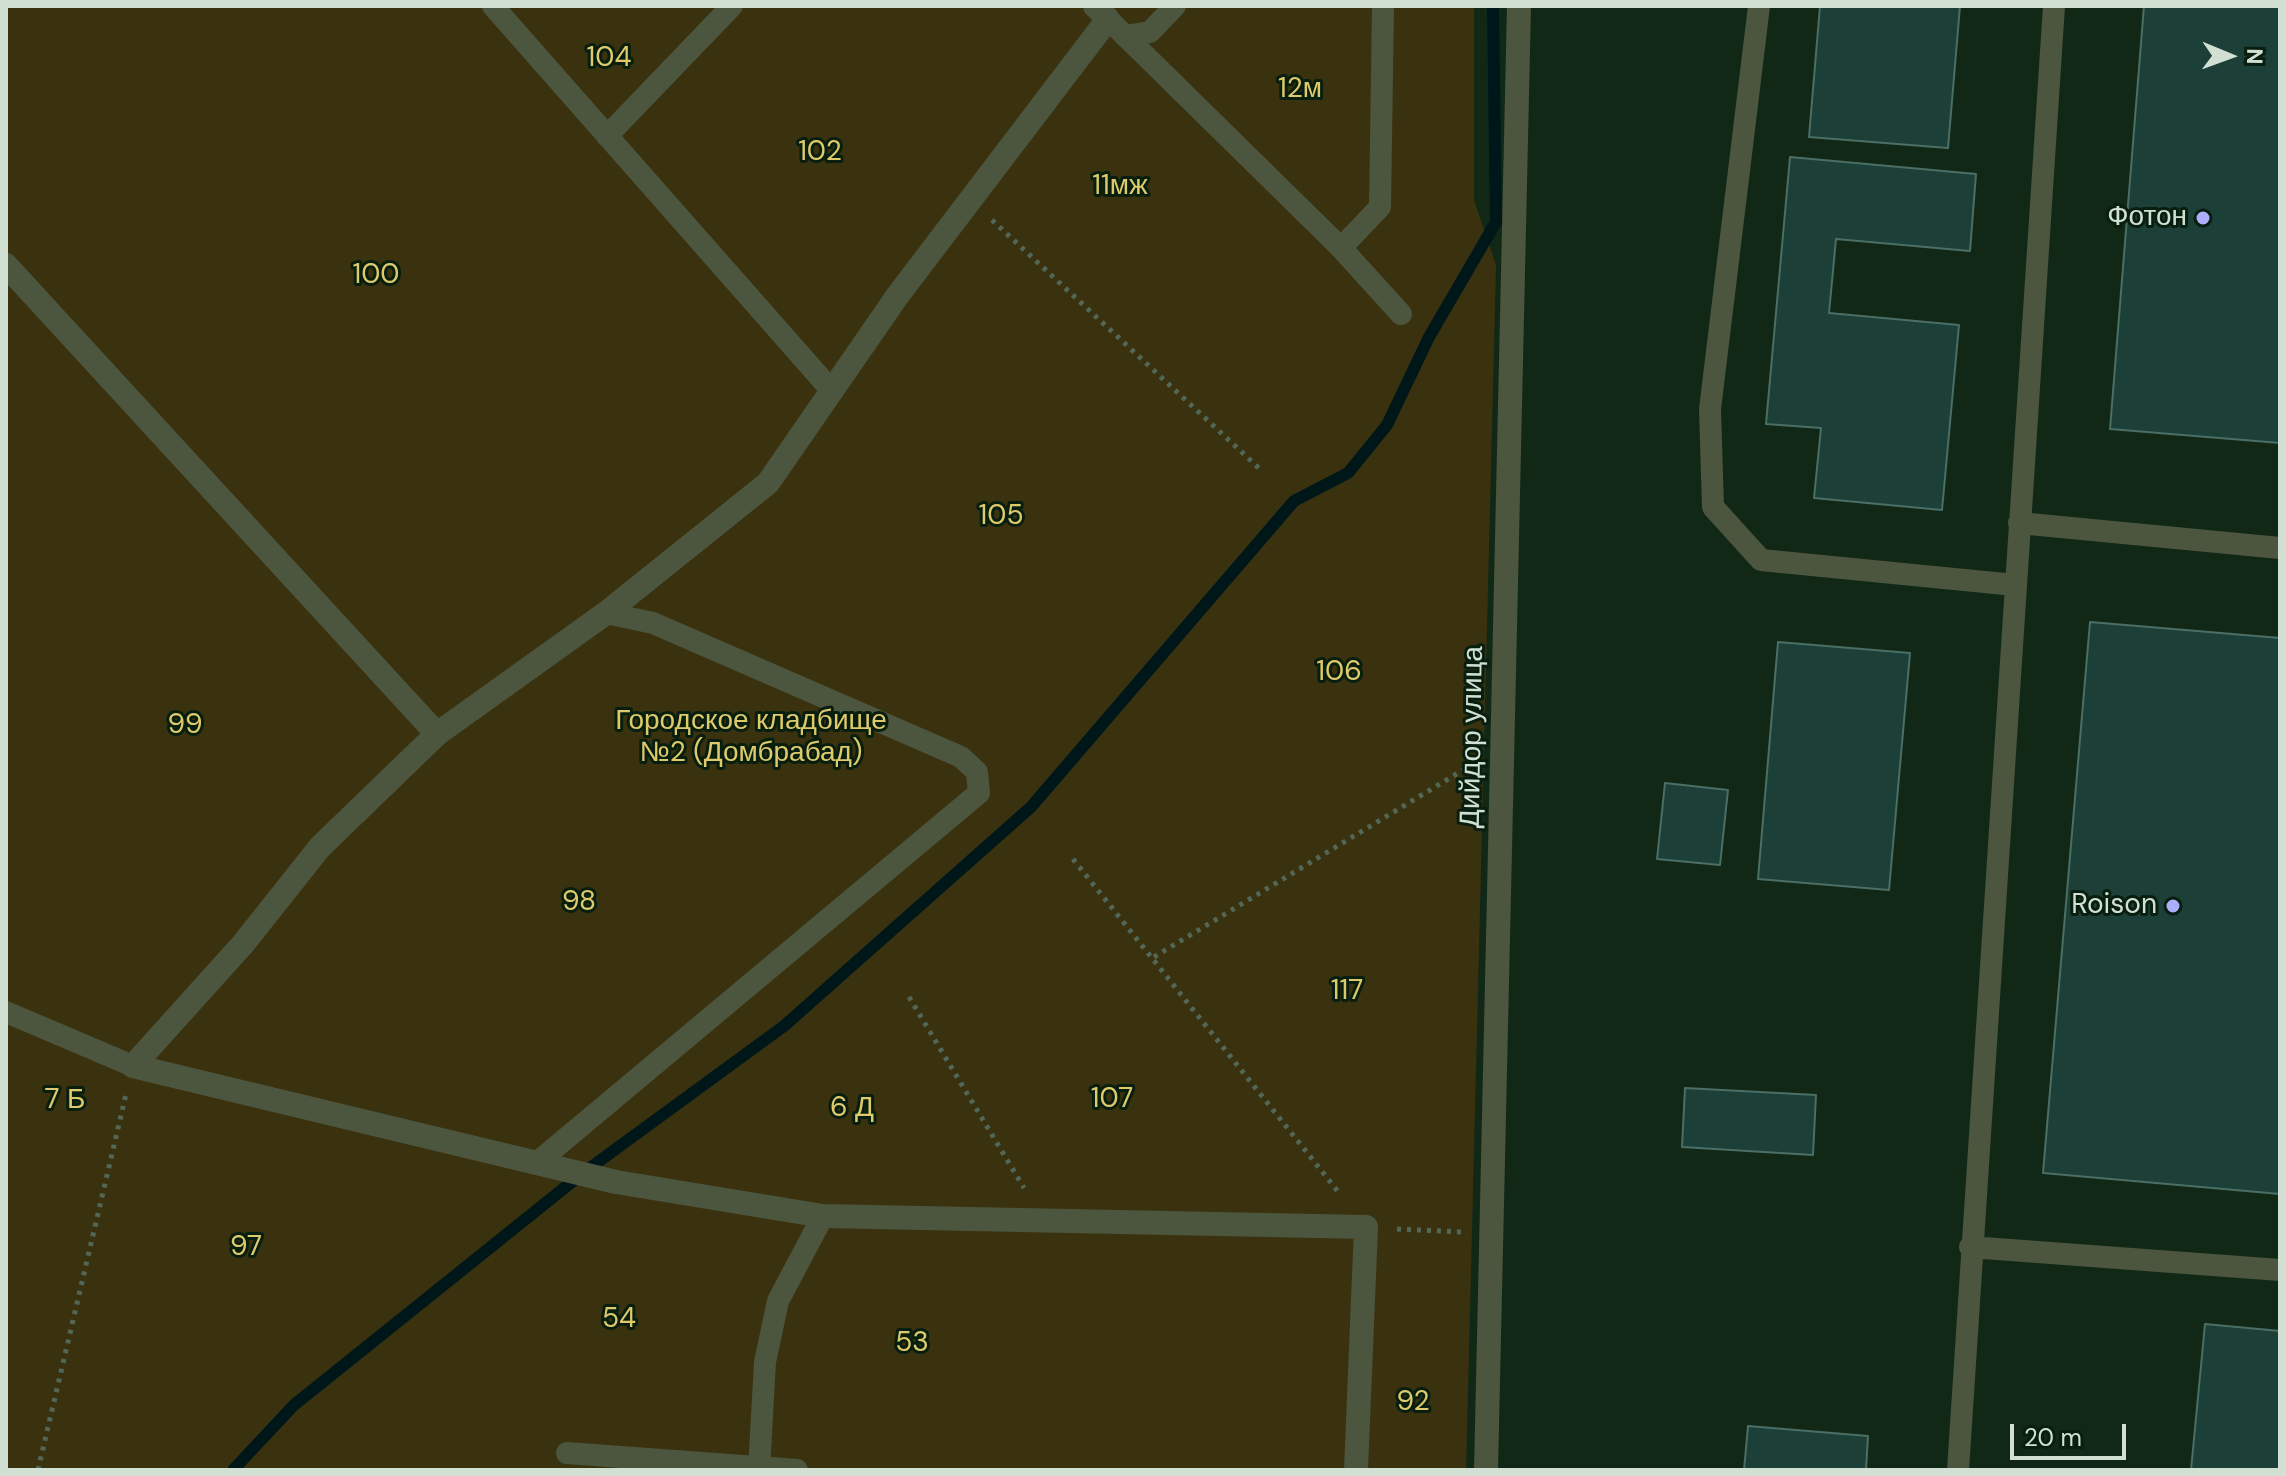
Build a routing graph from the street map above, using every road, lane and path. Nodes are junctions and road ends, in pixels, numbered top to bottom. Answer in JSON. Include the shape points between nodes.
{"nodes":[{"id":1,"x":493,"y":6,"type":"edge"},
{"id":2,"x":732,"y":6,"type":"edge"},
{"id":3,"x":1175,"y":6,"type":"edge"},
{"id":4,"x":1383,"y":6,"type":"edge"},
{"id":5,"x":1519,"y":6,"type":"edge"},
{"id":6,"x":1759,"y":6,"type":"edge"},
{"id":7,"x":2054,"y":6,"type":"edge"},
{"id":8,"x":1101,"y":12,"type":"edge"},
{"id":9,"x":1125,"y":36,"type":"junction"},
{"id":10,"x":607,"y":136,"type":"junction"},
{"id":11,"x":970,"y":200,"type":"junction"},
{"id":12,"x":1341,"y":248,"type":"junction"},
{"id":13,"x":6,"y":265,"type":"edge"},
{"id":14,"x":1401,"y":314,"type":"dead end"},
{"id":15,"x":832,"y":391,"type":"junction"},
{"id":16,"x":1261,"y":470,"type":"dead end"},
{"id":17,"x":2019,"y":523,"type":"junction"},
{"id":18,"x":2280,"y":548,"type":"edge"},
{"id":19,"x":2015,"y":585,"type":"junction"},
{"id":20,"x":606,"y":613,"type":"junction"},
{"id":21,"x":437,"y":734,"type":"junction"},
{"id":22,"x":1484,"y":757,"type":"dead end"},
{"id":23,"x":1073,"y":859,"type":"dead end"},
{"id":24,"x":1154,"y":957,"type":"junction"},
{"id":25,"x":909,"y":997,"type":"dead end"},
{"id":26,"x":6,"y":1012,"type":"edge"},
{"id":27,"x":133,"y":1066,"type":"junction"},
{"id":28,"x":539,"y":1161,"type":"junction"},
{"id":29,"x":823,"y":1216,"type":"junction"},
{"id":30,"x":1043,"y":1220,"type":"junction"},
{"id":31,"x":1366,"y":1227,"type":"junction"},
{"id":32,"x":1472,"y":1233,"type":"dead end"},
{"id":33,"x":1970,"y":1247,"type":"junction"},
{"id":34,"x":2280,"y":1270,"type":"edge"},
{"id":35,"x":567,"y":1453,"type":"dead end"},
{"id":36,"x":760,"y":1468,"type":"edge"},
{"id":37,"x":38,"y":1470,"type":"edge"},
{"id":38,"x":797,"y":1470,"type":"edge"},
{"id":39,"x":1356,"y":1470,"type":"edge"},
{"id":40,"x":1486,"y":1470,"type":"edge"},
{"id":41,"x":1958,"y":1470,"type":"edge"}],
"edges":[{"from":1,"to":10,"type":"lane"},
{"from":2,"to":10,"type":"lane"},
{"from":3,"to":9,"type":"lane","via":[[1150,32]]},
{"from":4,"to":12,"type":"lane","via":[[1380,207]]},
{"from":5,"to":40,"type":"street","name":"Дийдор улица"},
{"from":6,"to":19,"type":"lane","via":[[1710,409],[1713,507],[1761,560]]},
{"from":7,"to":17,"type":"lane"},
{"from":8,"to":9,"type":"lane"},
{"from":8,"to":11,"type":"street"},
{"from":9,"to":12,"type":"lane"},
{"from":10,"to":15,"type":"lane"},
{"from":11,"to":15,"type":"street"},
{"from":11,"to":16,"type":"path"},
{"from":12,"to":14,"type":"lane"},
{"from":13,"to":21,"type":"street"},
{"from":15,"to":20,"type":"street","via":[[768,483]]},
{"from":17,"to":18,"type":"lane"},
{"from":17,"to":19,"type":"lane"},
{"from":19,"to":33,"type":"lane"},
{"from":20,"to":21,"type":"street"},
{"from":20,"to":28,"type":"lane","via":[[653,623],[961,757],[977,772],[979,793]]},
{"from":21,"to":27,"type":"street","via":[[320,847],[243,944]]},
{"from":22,"to":24,"type":"path"},
{"from":23,"to":24,"type":"path"},
{"from":24,"to":31,"type":"path"},
{"from":25,"to":30,"type":"path"},
{"from":26,"to":27,"type":"lane"},
{"from":27,"to":28,"type":"street"},
{"from":27,"to":37,"type":"path"},
{"from":28,"to":29,"type":"street","via":[[616,1182]]},
{"from":29,"to":30,"type":"street"},
{"from":29,"to":36,"type":"lane","via":[[778,1301],[765,1362]]},
{"from":30,"to":31,"type":"street"},
{"from":31,"to":32,"type":"path"},
{"from":31,"to":39,"type":"street"},
{"from":33,"to":34,"type":"lane"},
{"from":33,"to":41,"type":"lane"},
{"from":35,"to":36,"type":"lane"},
{"from":36,"to":38,"type":"lane"}]}
